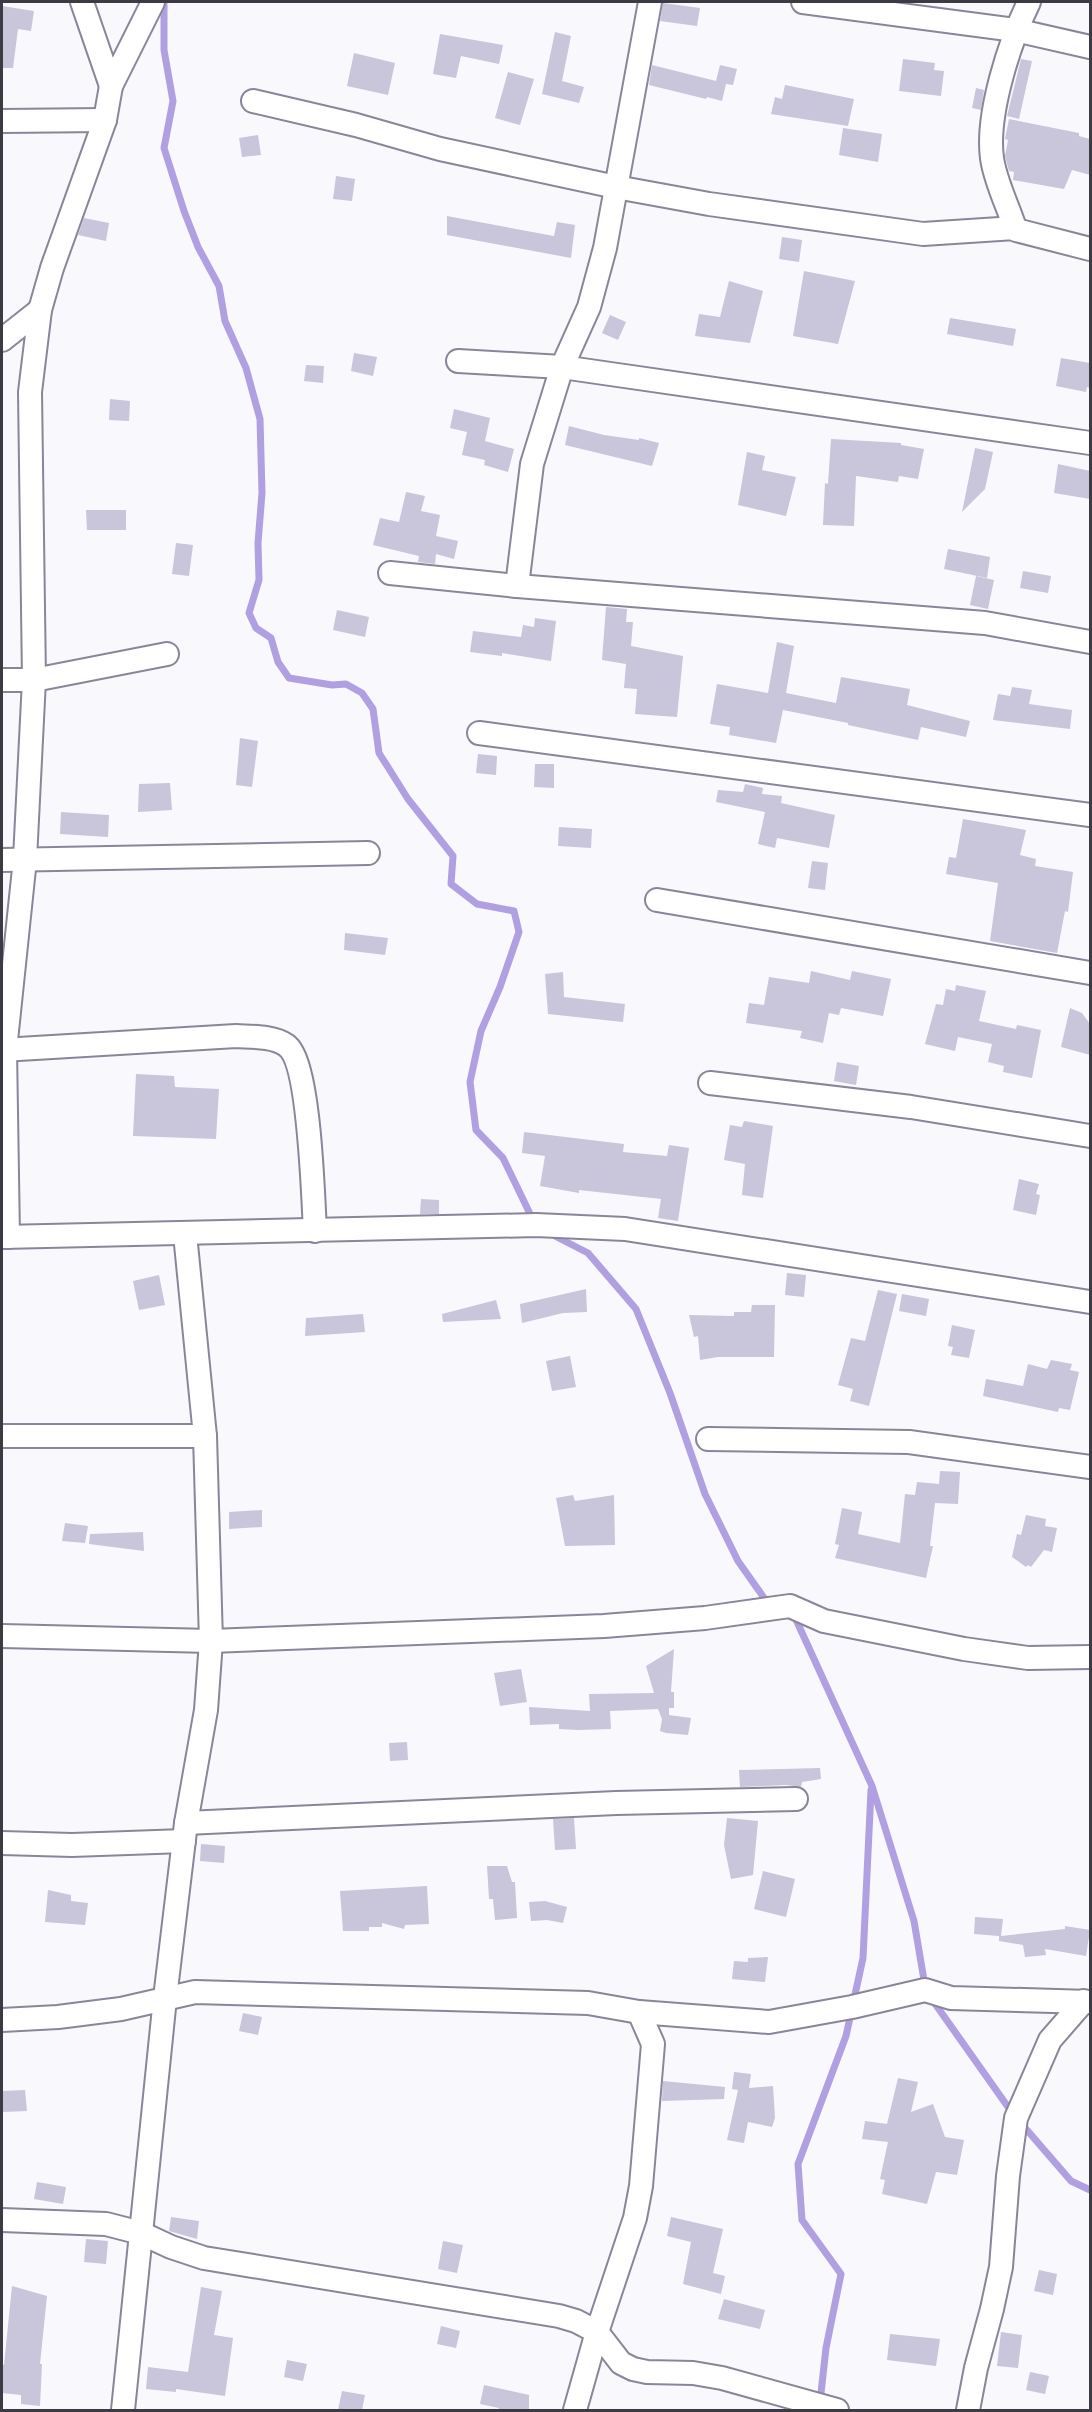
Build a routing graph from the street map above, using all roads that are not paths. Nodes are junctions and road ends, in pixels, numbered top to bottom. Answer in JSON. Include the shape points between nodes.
{"nodes":[{"id":1,"x":82,"y":2,"type":"edge"},
{"id":2,"x":153,"y":2,"type":"edge"},
{"id":3,"x":650,"y":2,"type":"edge"},
{"id":4,"x":803,"y":2,"type":"edge"},
{"id":5,"x":1029,"y":2,"type":"edge"},
{"id":6,"x":1015,"y":30,"type":"junction"},
{"id":7,"x":1090,"y":47,"type":"edge"},
{"id":8,"x":111,"y":86,"type":"junction"},
{"id":9,"x":253,"y":101,"type":"dead end"},
{"id":10,"x":105,"y":120,"type":"junction"},
{"id":11,"x":2,"y":121,"type":"edge"},
{"id":12,"x":616,"y":187,"type":"junction"},
{"id":13,"x":1016,"y":228,"type":"junction"},
{"id":14,"x":1090,"y":249,"type":"edge"},
{"id":15,"x":40,"y":310,"type":"junction"},
{"id":16,"x":2,"y":340,"type":"edge"},
{"id":17,"x":458,"y":361,"type":"dead end"},
{"id":18,"x":562,"y":367,"type":"junction"},
{"id":19,"x":1090,"y":443,"type":"edge"},
{"id":20,"x":390,"y":573,"type":"dead end"},
{"id":21,"x":517,"y":586,"type":"junction"},
{"id":22,"x":1090,"y":642,"type":"edge"},
{"id":23,"x":167,"y":654,"type":"dead end"},
{"id":24,"x":2,"y":680,"type":"edge"},
{"id":25,"x":34,"y":680,"type":"junction"},
{"id":26,"x":478,"y":733,"type":"dead end"},
{"id":27,"x":1090,"y":815,"type":"edge"},
{"id":28,"x":368,"y":853,"type":"dead end"},
{"id":29,"x":25,"y":859,"type":"junction"},
{"id":30,"x":2,"y":860,"type":"edge"},
{"id":31,"x":657,"y":900,"type":"dead end"},
{"id":32,"x":1090,"y":973,"type":"edge"},
{"id":33,"x":3,"y":1050,"type":"edge"},
{"id":34,"x":710,"y":1083,"type":"dead end"},
{"id":35,"x":1090,"y":1136,"type":"edge"},
{"id":36,"x":315,"y":1231,"type":"junction"},
{"id":37,"x":185,"y":1234,"type":"junction"},
{"id":38,"x":5,"y":1237,"type":"edge"},
{"id":39,"x":1090,"y":1302,"type":"edge"},
{"id":40,"x":2,"y":1436,"type":"edge"},
{"id":41,"x":205,"y":1437,"type":"junction"},
{"id":42,"x":708,"y":1439,"type":"dead end"},
{"id":43,"x":1090,"y":1467,"type":"edge"},
{"id":44,"x":2,"y":1636,"type":"edge"},
{"id":45,"x":211,"y":1641,"type":"junction"},
{"id":46,"x":1090,"y":1657,"type":"edge"},
{"id":47,"x":796,"y":1800,"type":"dead end"},
{"id":48,"x":185,"y":1832,"type":"junction"},
{"id":49,"x":2,"y":1843,"type":"edge"},
{"id":50,"x":165,"y":1998,"type":"junction"},
{"id":51,"x":1087,"y":2002,"type":"edge"},
{"id":52,"x":639,"y":2012,"type":"junction"},
{"id":53,"x":2,"y":2020,"type":"edge"},
{"id":54,"x":2,"y":2220,"type":"edge"},
{"id":55,"x":141,"y":2233,"type":"junction"},
{"id":56,"x":597,"y":2332,"type":"junction"},
{"id":57,"x":123,"y":2410,"type":"edge"},
{"id":58,"x":575,"y":2410,"type":"edge"},
{"id":59,"x":837,"y":2410,"type":"edge"},
{"id":60,"x":968,"y":2410,"type":"edge"}],
"edges":[{"from":1,"to":8,"type":"street"},
{"from":2,"to":8,"type":"street"},
{"from":3,"to":12,"type":"street"},
{"from":4,"to":6,"type":"street"},
{"from":5,"to":6,"type":"street"},
{"from":6,"to":7,"type":"street"},
{"from":6,"to":13,"type":"street","via":[[990,135],[992,160]]},
{"from":8,"to":10,"type":"street"},
{"from":9,"to":12,"type":"street","via":[[440,149]]},
{"from":10,"to":11,"type":"street"},
{"from":10,"to":15,"type":"street"},
{"from":12,"to":13,"type":"street","via":[[923,234]]},
{"from":12,"to":18,"type":"street","via":[[589,307]]},
{"from":13,"to":14,"type":"street"},
{"from":15,"to":16,"type":"street"},
{"from":15,"to":25,"type":"street","via":[[30,392]]},
{"from":17,"to":18,"type":"street"},
{"from":18,"to":19,"type":"street"},
{"from":18,"to":21,"type":"street","via":[[532,464]]},
{"from":20,"to":21,"type":"street"},
{"from":21,"to":22,"type":"street","via":[[985,622]]},
{"from":23,"to":25,"type":"street"},
{"from":24,"to":25,"type":"street"},
{"from":25,"to":29,"type":"street"},
{"from":26,"to":27,"type":"street"},
{"from":28,"to":29,"type":"street"},
{"from":29,"to":30,"type":"street"},
{"from":29,"to":33,"type":"street"},
{"from":31,"to":32,"type":"street"},
{"from":33,"to":36,"type":"street","via":[[236,1036],[275,1040],[288,1046],[303,1087]]},
{"from":33,"to":38,"type":"street"},
{"from":34,"to":35,"type":"street","via":[[911,1107]]},
{"from":36,"to":37,"type":"street"},
{"from":36,"to":39,"type":"street","via":[[536,1226],[625,1229]]},
{"from":37,"to":38,"type":"street"},
{"from":37,"to":41,"type":"street"},
{"from":40,"to":41,"type":"street"},
{"from":41,"to":45,"type":"street"},
{"from":42,"to":43,"type":"street","via":[[909,1442]]},
{"from":44,"to":45,"type":"street"},
{"from":45,"to":46,"type":"street","via":[[604,1626],[790,1606],[824,1621],[964,1648],[1028,1658]]},
{"from":45,"to":48,"type":"street","via":[[206,1710]]},
{"from":47,"to":48,"type":"street","via":[[616,1803]]},
{"from":48,"to":49,"type":"street","via":[[72,1845]]},
{"from":48,"to":50,"type":"street"},
{"from":50,"to":52,"type":"street","via":[[195,1992],[256,1993],[588,2003]]},
{"from":50,"to":53,"type":"street","via":[[121,2009]]},
{"from":50,"to":55,"type":"street"},
{"from":51,"to":52,"type":"street","via":[[951,1998],[925,1990],[769,2022]]},
{"from":51,"to":60,"type":"street","via":[[1050,2040],[1016,2118],[1000,2267]]},
{"from":52,"to":56,"type":"street","via":[[653,2044],[641,2186],[635,2218]]},
{"from":54,"to":55,"type":"street","via":[[106,2224]]},
{"from":55,"to":56,"type":"street","via":[[204,2259],[559,2316]]},
{"from":55,"to":57,"type":"street"},
{"from":56,"to":58,"type":"street"},
{"from":56,"to":59,"type":"street","via":[[621,2363],[633,2369],[722,2378]]}]}
